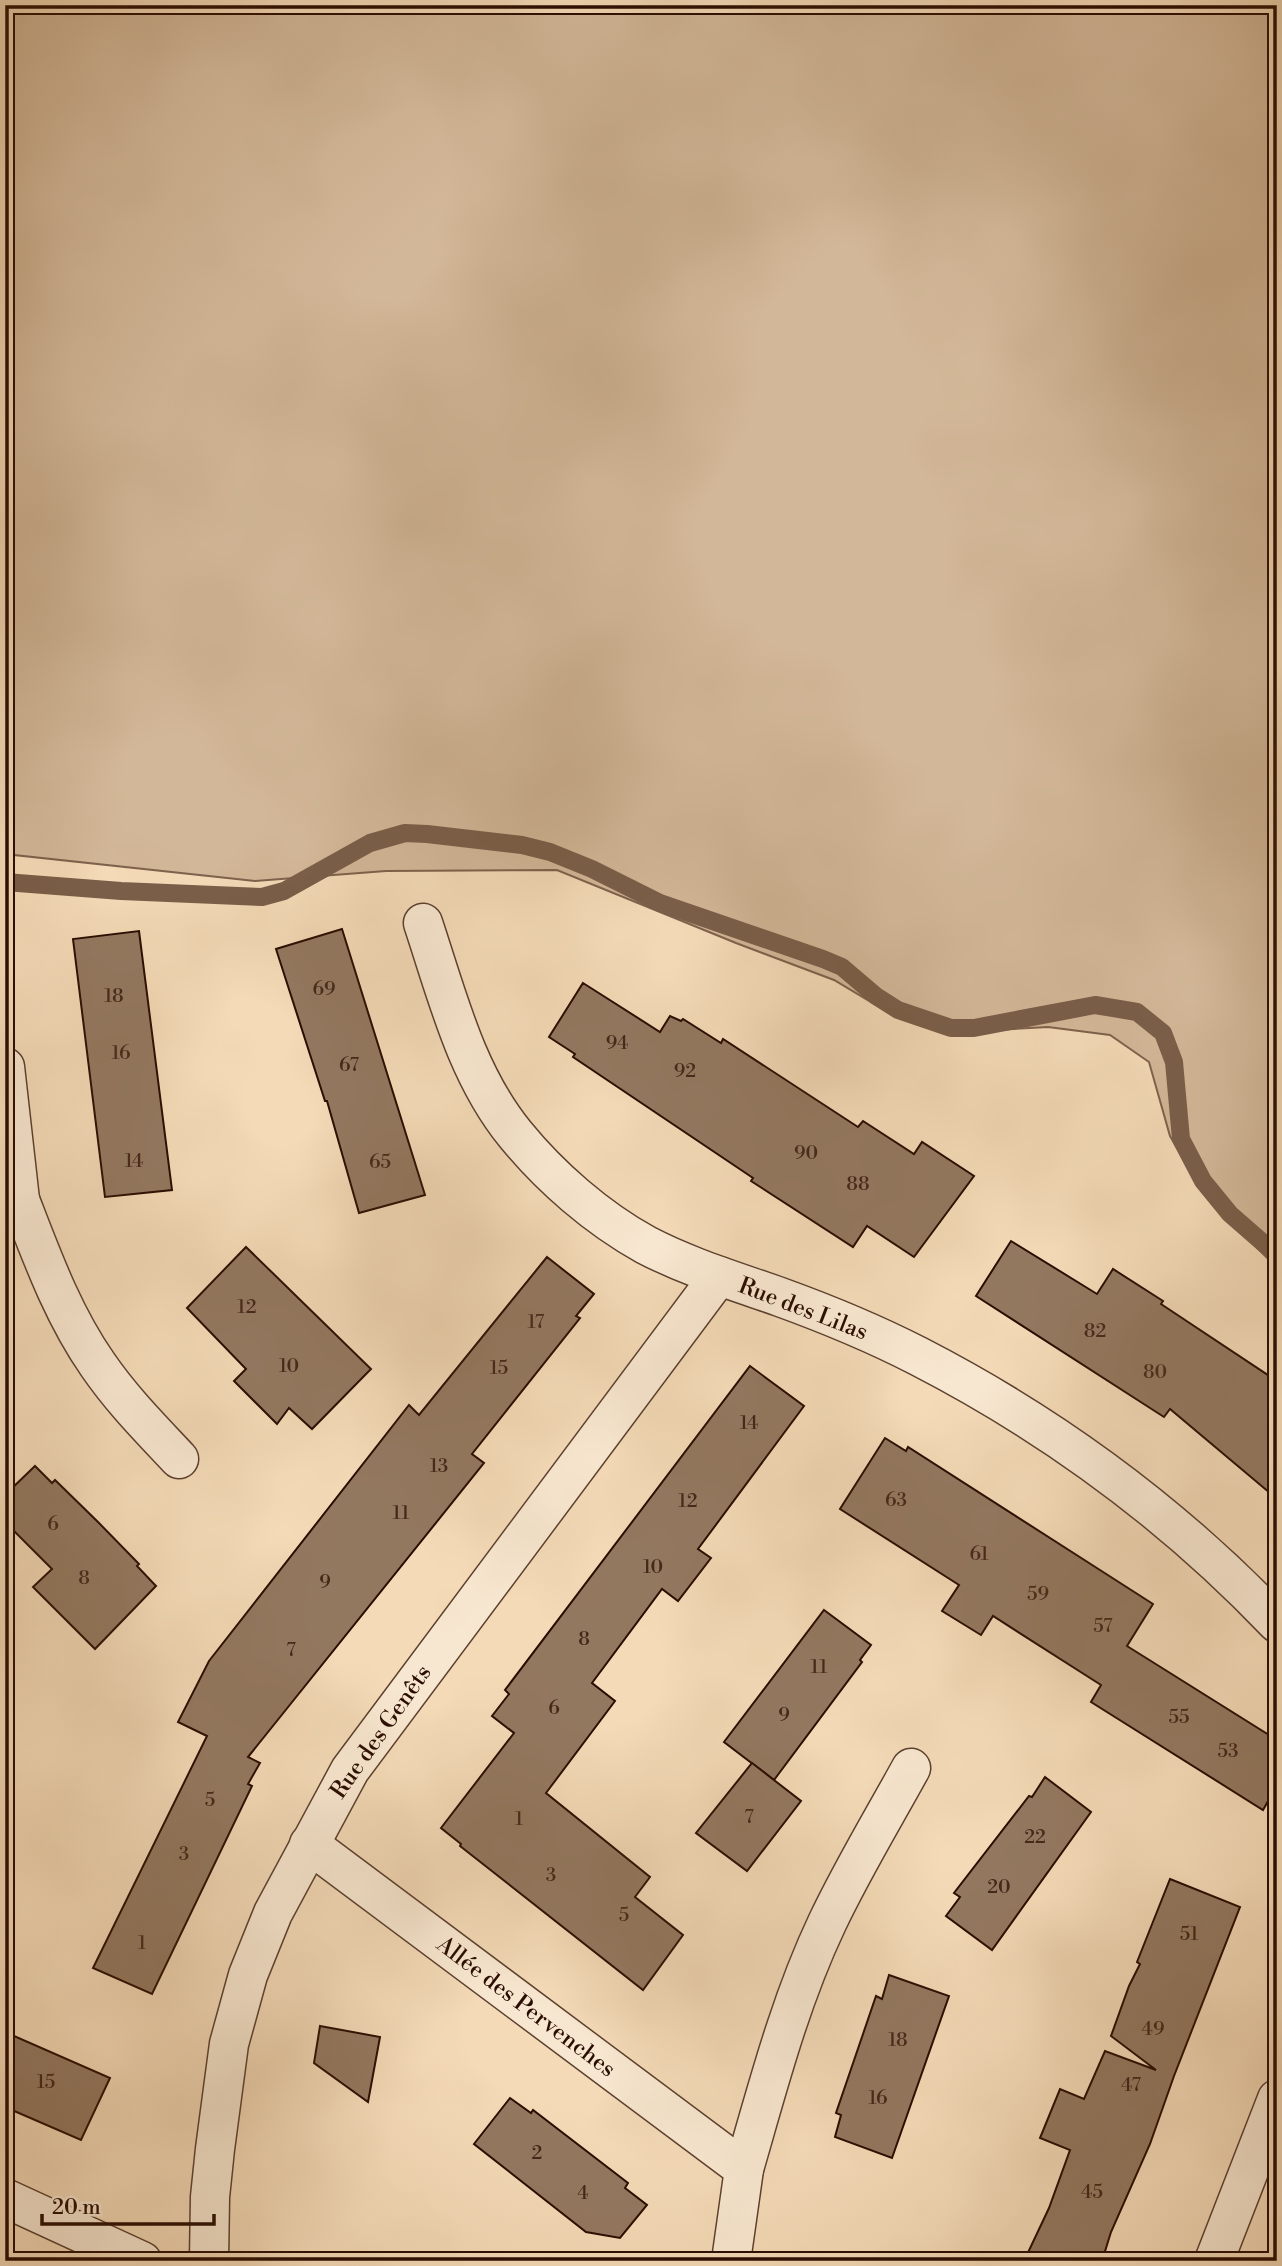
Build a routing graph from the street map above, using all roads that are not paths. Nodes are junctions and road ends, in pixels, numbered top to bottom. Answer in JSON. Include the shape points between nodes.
{"nodes":[{"id":1,"x":423,"y":923,"type":"dead end"},
{"id":2,"x":5,"y":1067,"type":"edge"},
{"id":3,"x":13,"y":1201,"type":"edge"},
{"id":4,"x":719,"y":1276,"type":"junction"},
{"id":5,"x":179,"y":1459,"type":"dead end"},
{"id":6,"x":1277,"y":1623,"type":"edge"},
{"id":7,"x":911,"y":1768,"type":"dead end"},
{"id":8,"x":309,"y":1844,"type":"junction"},
{"id":9,"x":1277,"y":2099,"type":"edge"},
{"id":10,"x":744,"y":2169,"type":"junction"},
{"id":11,"x":5,"y":2198,"type":"edge"},
{"id":12,"x":142,"y":2261,"type":"edge"},
{"id":13,"x":209,"y":2261,"type":"edge"},
{"id":14,"x":731,"y":2261,"type":"edge"},
{"id":15,"x":1214,"y":2261,"type":"edge"}],
"edges":[{"from":1,"to":4,"type":"street","name":"Rue des Lilas","via":[[463,1041],[485,1088],[514,1133],[602,1218],[647,1245]]},
{"from":2,"to":3,"type":"street"},
{"from":3,"to":5,"type":"street","via":[[68,1315],[98,1365]]},
{"from":4,"to":6,"type":"street","name":"Rue des Lilas","via":[[845,1322],[1005,1405],[1142,1499],[1206,1552]]},
{"from":4,"to":8,"type":"street","name":"Rue des Genêts","via":[[350,1770]]},
{"from":7,"to":10,"type":"street","via":[[851,1875],[796,1997]]},
{"from":8,"to":10,"type":"street","name":"Allée des Pervenches"},
{"from":8,"to":13,"type":"street","name":"Rue des Genêts","via":[[273,1913],[248,1975],[229,2044],[215,2149]]},
{"from":9,"to":15,"type":"street"},
{"from":10,"to":14,"type":"street"},
{"from":11,"to":12,"type":"street"}]}
